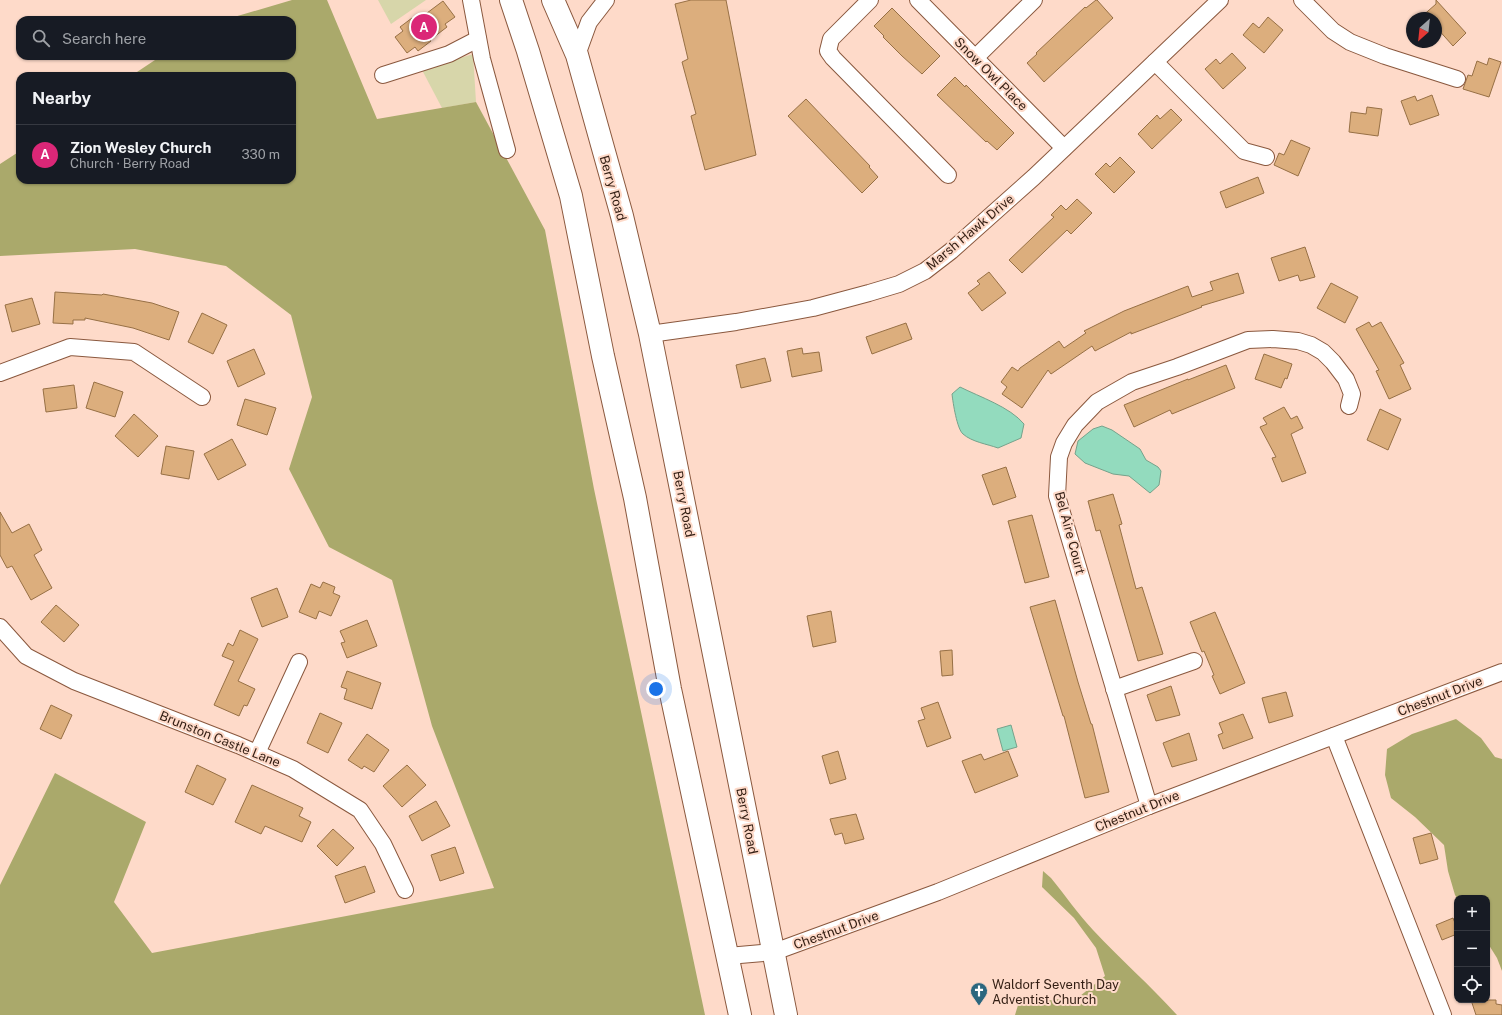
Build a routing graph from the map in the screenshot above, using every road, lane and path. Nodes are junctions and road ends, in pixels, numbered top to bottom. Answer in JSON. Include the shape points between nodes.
{"nodes":[{"id":1,"x":471,"y":0,"type":"edge"},
{"id":2,"x":511,"y":0,"type":"edge"},
{"id":3,"x":553,"y":0,"type":"edge"},
{"id":4,"x":606,"y":0,"type":"edge"},
{"id":5,"x":870,"y":0,"type":"edge"},
{"id":6,"x":918,"y":0,"type":"edge"},
{"id":7,"x":1034,"y":0,"type":"edge"},
{"id":8,"x":1220,"y":0,"type":"edge"},
{"id":9,"x":1302,"y":0,"type":"edge"},
{"id":10,"x":478,"y":39,"type":"junction"},
{"id":11,"x":577,"y":55,"type":"junction"},
{"id":12,"x":975,"y":58,"type":"junction"},
{"id":13,"x":1155,"y":62,"type":"junction"},
{"id":14,"x":383,"y":75,"type":"dead end"},
{"id":15,"x":1457,"y":79,"type":"dead end"},
{"id":16,"x":1064,"y":148,"type":"junction"},
{"id":17,"x":507,"y":150,"type":"dead end"},
{"id":18,"x":1266,"y":157,"type":"dead end"},
{"id":19,"x":948,"y":175,"type":"dead end"},
{"id":20,"x":650,"y":334,"type":"junction"},
{"id":21,"x":0,"y":373,"type":"edge"},
{"id":22,"x":202,"y":397,"type":"dead end"},
{"id":23,"x":1349,"y":406,"type":"dead end"},
{"id":24,"x":0,"y":627,"type":"edge"},
{"id":25,"x":1194,"y":661,"type":"dead end"},
{"id":26,"x":299,"y":662,"type":"dead end"},
{"id":27,"x":1502,"y":672,"type":"edge"},
{"id":28,"x":1114,"y":689,"type":"junction"},
{"id":29,"x":1334,"y":736,"type":"junction"},
{"id":30,"x":257,"y":753,"type":"junction"},
{"id":31,"x":1149,"y":806,"type":"junction"},
{"id":32,"x":405,"y":890,"type":"dead end"},
{"id":33,"x":774,"y":952,"type":"junction"},
{"id":34,"x":728,"y":956,"type":"junction"},
{"id":35,"x":740,"y":1015,"type":"edge"},
{"id":36,"x":786,"y":1015,"type":"edge"},
{"id":37,"x":1443,"y":1015,"type":"edge"}],
"edges":[{"from":1,"to":10,"type":"street"},
{"from":2,"to":34,"type":"highway","via":[[571,196],[635,498],[670,689]]},
{"from":3,"to":11,"type":"highway","name":"Berry Road"},
{"from":4,"to":11,"type":"street","via":[[589,22]]},
{"from":5,"to":19,"type":"street","via":[[831,39],[828,50]]},
{"from":6,"to":12,"type":"street","name":"Snow Owl Place"},
{"from":7,"to":12,"type":"street"},
{"from":8,"to":13,"type":"street","name":"Marsh Hawk Drive"},
{"from":9,"to":15,"type":"street","via":[[1333,31],[1350,42]]},
{"from":10,"to":14,"type":"street","via":[[449,54]]},
{"from":10,"to":17,"type":"street"},
{"from":11,"to":20,"type":"highway","name":"Berry Road","via":[[622,216]]},
{"from":12,"to":16,"type":"street","name":"Snow Owl Place"},
{"from":13,"to":16,"type":"street","name":"Marsh Hawk Drive"},
{"from":13,"to":18,"type":"street","via":[[1244,151]]},
{"from":16,"to":20,"type":"street","name":"Marsh Hawk Drive","via":[[951,251],[925,270],[899,284],[813,308]]},
{"from":20,"to":33,"type":"highway","name":"Berry Road"},
{"from":21,"to":22,"type":"street","via":[[70,347],[134,352]]},
{"from":23,"to":28,"type":"street","name":"Bel Aire Court","via":[[1352,394],[1346,379],[1323,352],[1298,341],[1248,340],[1132,382],[1097,402],[1075,425],[1059,457],[1058,496]]},
{"from":24,"to":30,"type":"street","name":"Brunston Castle Lane","via":[[26,656],[74,681]]},
{"from":25,"to":28,"type":"street"},
{"from":26,"to":30,"type":"street"},
{"from":27,"to":29,"type":"street","name":"Chestnut Drive"},
{"from":28,"to":31,"type":"street","name":"Bel Aire Court"},
{"from":29,"to":31,"type":"street","name":"Chestnut Drive"},
{"from":29,"to":37,"type":"street"},
{"from":30,"to":32,"type":"street","name":"Brunston Castle Lane","via":[[292,768],[360,810],[383,844]]},
{"from":31,"to":33,"type":"street","name":"Chestnut Drive","via":[[938,892]]},
{"from":33,"to":34,"type":"street","name":"Chestnut Drive"},
{"from":33,"to":36,"type":"highway","name":"Berry Road"},
{"from":34,"to":35,"type":"highway"}]}
